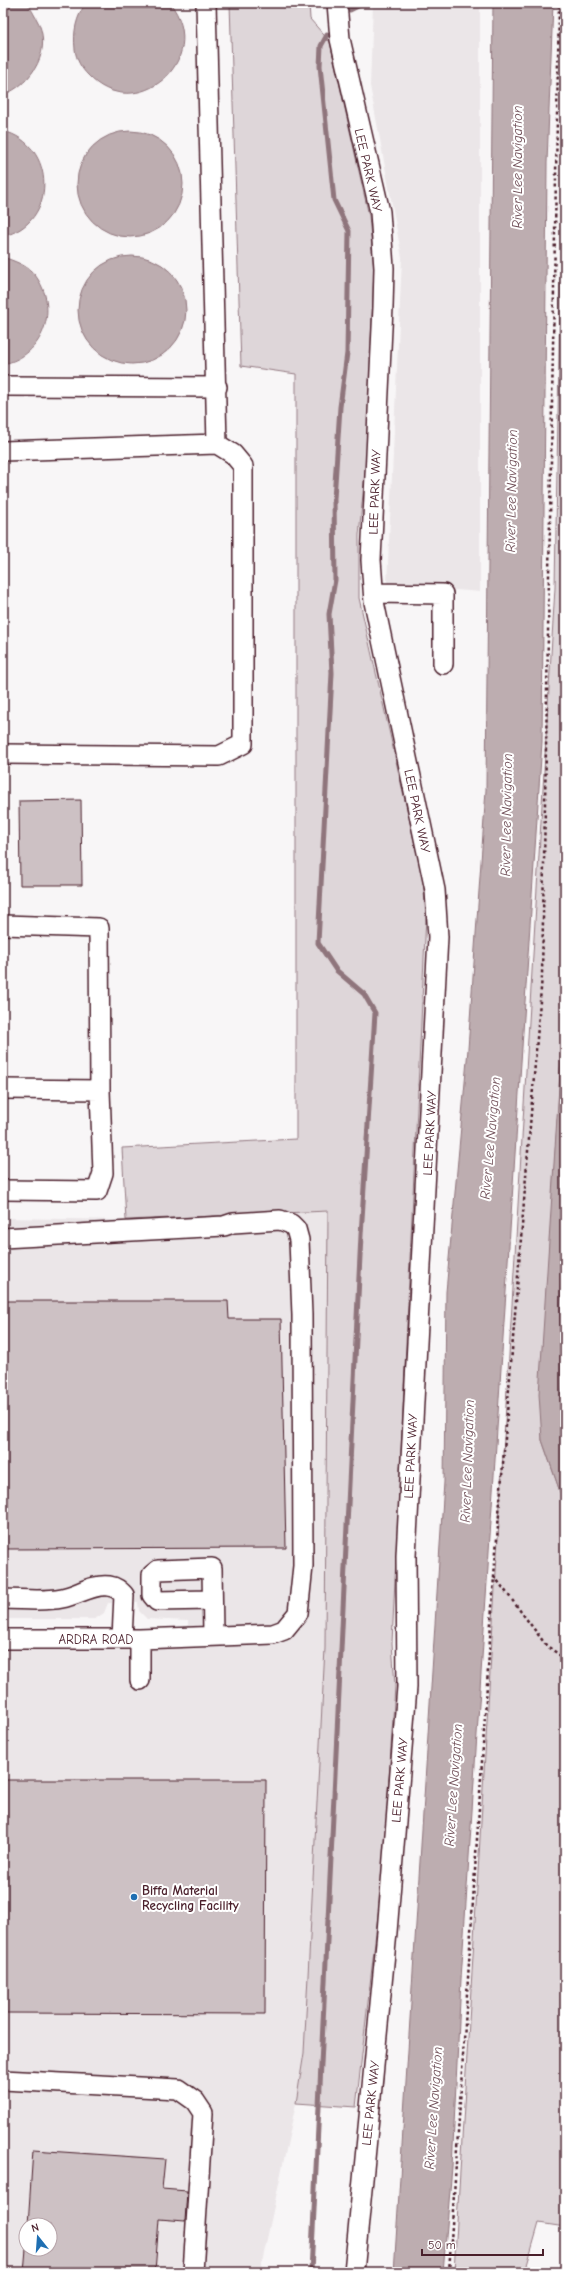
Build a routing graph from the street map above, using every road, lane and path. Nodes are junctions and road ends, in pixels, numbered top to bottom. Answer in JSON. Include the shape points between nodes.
{"nodes":[{"id":1,"x":206,"y":3,"type":"edge"},
{"id":2,"x":337,"y":3,"type":"edge"},
{"id":3,"x":559,"y":3,"type":"edge"},
{"id":4,"x":3,"y":386,"type":"edge"},
{"id":5,"x":217,"y":387,"type":"junction"},
{"id":6,"x":216,"y":444,"type":"junction"},
{"id":7,"x":3,"y":451,"type":"edge"},
{"id":8,"x":374,"y":594,"type":"junction"},
{"id":9,"x":443,"y":664,"type":"dead end"},
{"id":10,"x":3,"y":754,"type":"edge"},
{"id":11,"x":3,"y":925,"type":"edge"},
{"id":12,"x":3,"y":1089,"type":"edge"},
{"id":13,"x":100,"y":1090,"type":"junction"},
{"id":14,"x":3,"y":1190,"type":"edge"},
{"id":15,"x":3,"y":1238,"type":"edge"},
{"id":16,"x":494,"y":1576,"type":"junction"},
{"id":17,"x":3,"y":1599,"type":"edge"},
{"id":18,"x":211,"y":1600,"type":"dead end"},
{"id":19,"x":213,"y":1635,"type":"junction"},
{"id":20,"x":3,"y":1639,"type":"edge"},
{"id":21,"x":131,"y":1639,"type":"junction"},
{"id":22,"x":565,"y":1659,"type":"edge"},
{"id":23,"x":140,"y":1680,"type":"dead end"},
{"id":24,"x":3,"y":2080,"type":"edge"},
{"id":25,"x":193,"y":2272,"type":"edge"},
{"id":26,"x":354,"y":2272,"type":"edge"},
{"id":27,"x":449,"y":2272,"type":"edge"}],
"edges":[{"from":1,"to":5,"type":"street"},
{"from":2,"to":8,"type":"street","name":"LEE PARK WAY","via":[[340,39],[380,212],[383,240],[383,307],[371,560]]},
{"from":3,"to":16,"type":"path","via":[[542,976]]},
{"from":4,"to":5,"type":"street"},
{"from":5,"to":6,"type":"street"},
{"from":6,"to":7,"type":"street"},
{"from":6,"to":10,"type":"street","via":[[233,454],[243,466],[243,744],[219,756]]},
{"from":8,"to":9,"type":"street","via":[[443,594]]},
{"from":8,"to":26,"type":"street","name":"LEE PARK WAY","via":[[435,890],[438,937],[406,1556],[406,1687],[387,1932]]},
{"from":11,"to":13,"type":"street","via":[[99,928]]},
{"from":12,"to":13,"type":"street"},
{"from":13,"to":14,"type":"street","via":[[103,1173],[97,1191]]},
{"from":15,"to":19,"type":"street","name":"ARDRA ROAD","via":[[224,1226],[233,1223],[280,1220],[296,1229],[299,1240],[302,1315],[304,1554],[298,1613],[284,1630],[273,1634]]},
{"from":16,"to":22,"type":"path","via":[[546,1645]]},
{"from":16,"to":27,"type":"path"},
{"from":17,"to":21,"type":"street","via":[[60,1599],[95,1586],[109,1586],[118,1589],[124,1595]]},
{"from":18,"to":19,"type":"street"},
{"from":19,"to":21,"type":"street","name":"ARDRA ROAD"},
{"from":20,"to":21,"type":"street","name":"ARDRA ROAD"},
{"from":21,"to":23,"type":"street"},
{"from":24,"to":25,"type":"street","via":[[178,2089],[195,2101],[203,2113]]}]}
